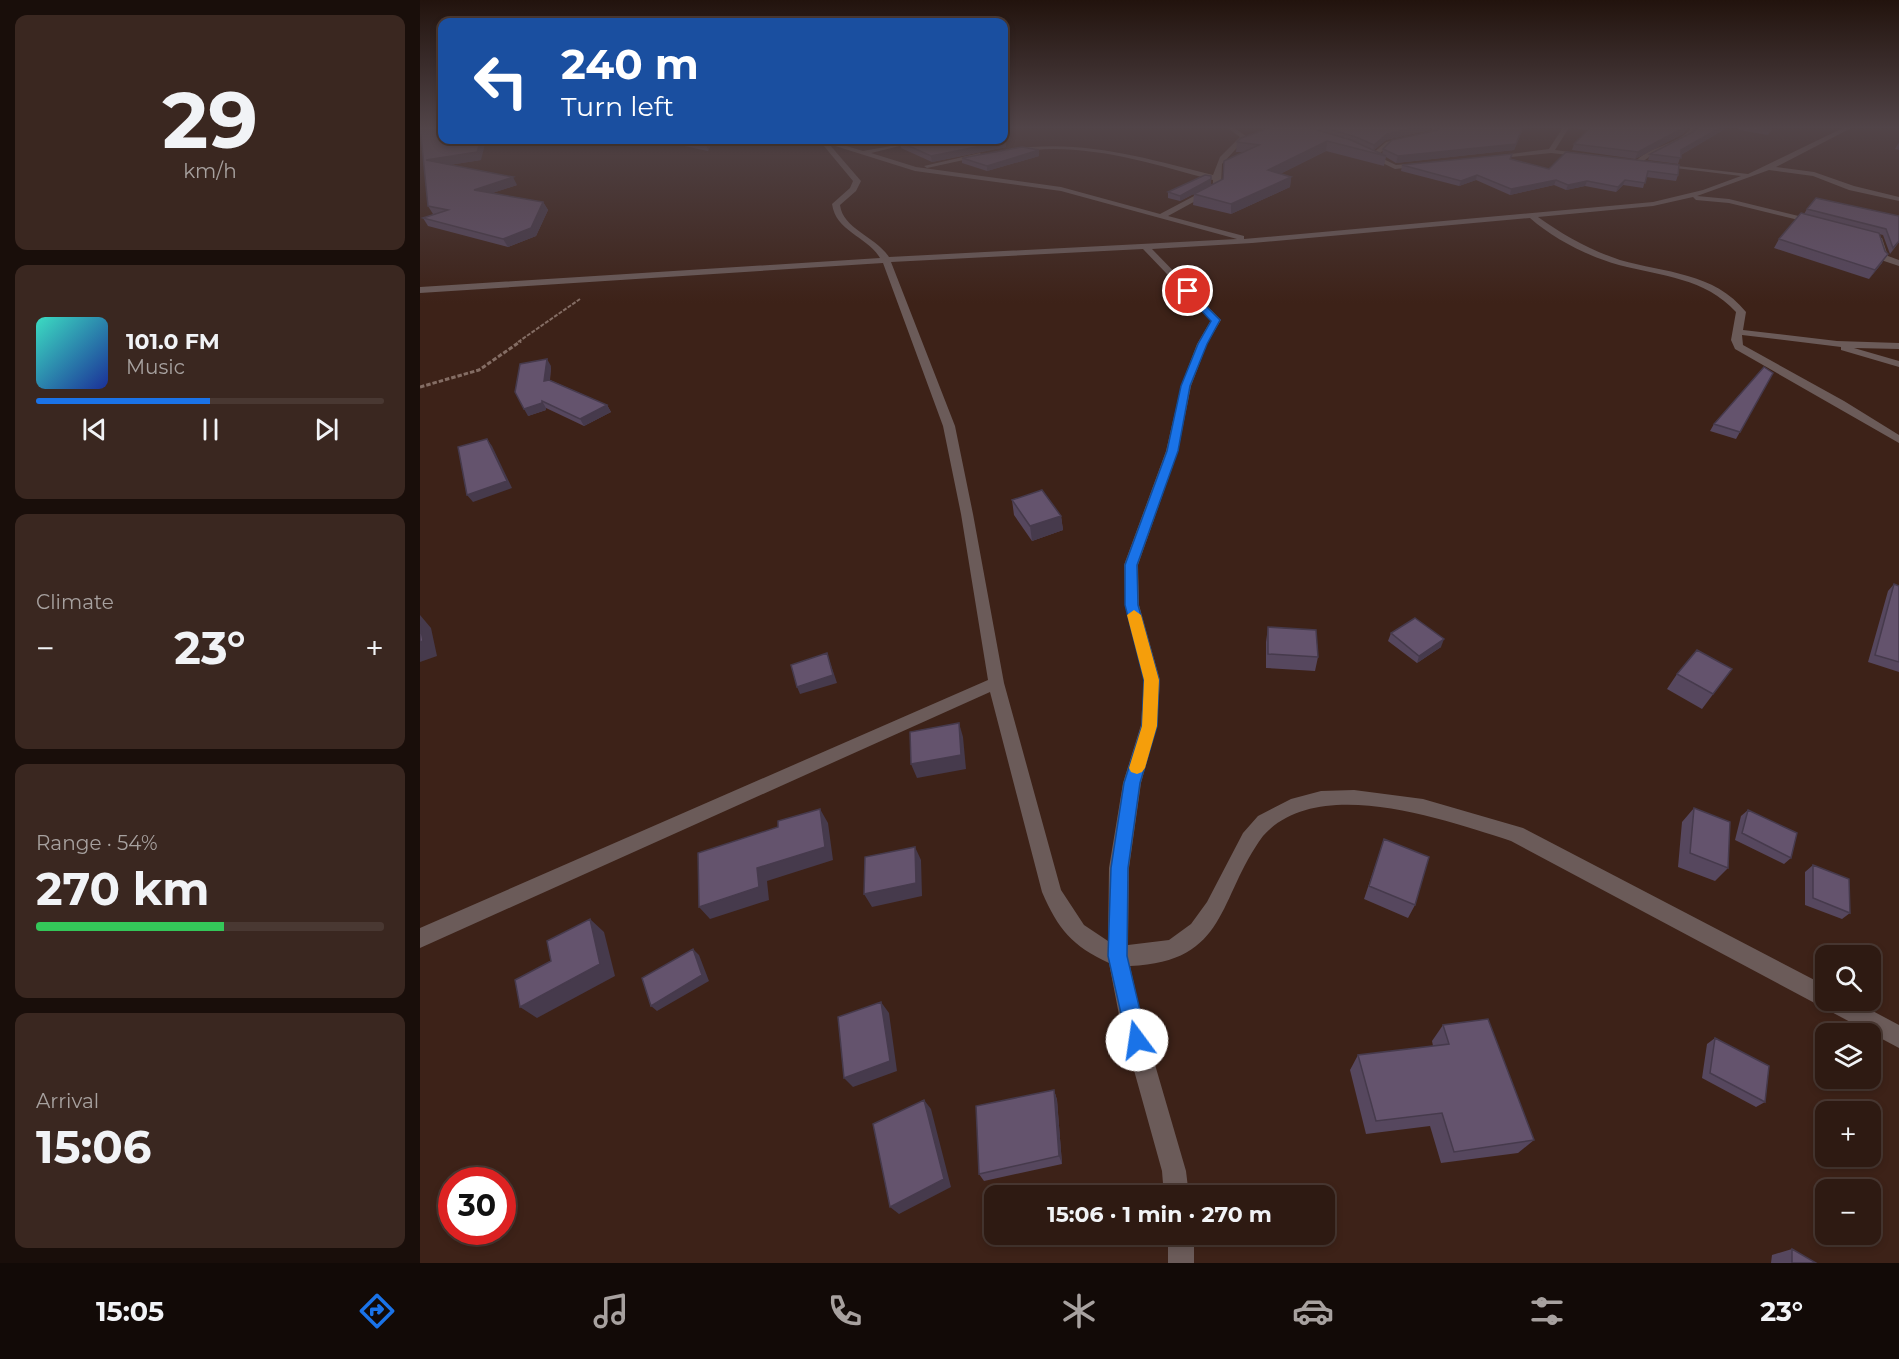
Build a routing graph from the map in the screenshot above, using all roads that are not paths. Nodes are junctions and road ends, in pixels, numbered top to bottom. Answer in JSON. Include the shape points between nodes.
{"nodes":[{"id":1,"x":855,"y":185,"type":"edge"},
{"id":2,"x":1043,"y":185,"type":"edge"},
{"id":3,"x":1217,"y":185,"type":"edge"},
{"id":4,"x":1724,"y":185,"type":"edge"},
{"id":5,"x":1844,"y":185,"type":"edge"},
{"id":6,"x":1690,"y":197,"type":"junction"},
{"id":7,"x":1899,"y":199,"type":"edge"},
{"id":8,"x":1163,"y":215,"type":"junction"},
{"id":9,"x":1533,"y":217,"type":"junction"},
{"id":10,"x":1822,"y":224,"type":"edge"},
{"id":11,"x":1869,"y":235,"type":"edge"},
{"id":12,"x":1252,"y":241,"type":"junction"},
{"id":13,"x":1146,"y":247,"type":"junction"},
{"id":14,"x":886,"y":260,"type":"junction"},
{"id":15,"x":1899,"y":263,"type":"edge"},
{"id":16,"x":420,"y":290,"type":"edge"},
{"id":17,"x":1739,"y":332,"type":"junction"},
{"id":18,"x":1837,"y":344,"type":"junction"},
{"id":19,"x":1899,"y":346,"type":"edge"},
{"id":20,"x":1899,"y":364,"type":"edge"},
{"id":21,"x":1899,"y":440,"type":"edge"},
{"id":22,"x":996,"y":683,"type":"junction"},
{"id":23,"x":420,"y":938,"type":"edge"},
{"id":24,"x":1118,"y":956,"type":"junction"},
{"id":25,"x":1815,"y":994,"type":"edge"},
{"id":26,"x":1848,"y":1011,"type":"edge"},
{"id":27,"x":1899,"y":1037,"type":"edge"},
{"id":28,"x":1176,"y":1185,"type":"edge"},
{"id":29,"x":1181,"y":1245,"type":"edge"},
{"id":30,"x":1181,"y":1263,"type":"edge"}],
"edges":[{"from":1,"to":14,"type":"street","via":[[836,204],[836,213],[841,222],[876,245]]},
{"from":2,"to":8,"type":"street"},
{"from":3,"to":8,"type":"street"},
{"from":4,"to":6,"type":"street"},
{"from":5,"to":7,"type":"street"},
{"from":6,"to":9,"type":"street"},
{"from":6,"to":10,"type":"street","via":[[1729,201]]},
{"from":8,"to":12,"type":"street"},
{"from":9,"to":12,"type":"street"},
{"from":9,"to":17,"type":"street","via":[[1551,231],[1618,262],[1712,287],[1731,298],[1741,312]]},
{"from":11,"to":15,"type":"street","via":[[1879,239],[1884,258]]},
{"from":12,"to":13,"type":"street"},
{"from":13,"to":14,"type":"street"},
{"from":13,"to":24,"type":"street","via":[[1216,320],[1186,386],[1172,451],[1131,565],[1132,605],[1152,680],[1149,726],[1132,783],[1119,868]]},
{"from":14,"to":16,"type":"street"},
{"from":14,"to":22,"type":"street","via":[[949,426]]},
{"from":17,"to":18,"type":"street"},
{"from":17,"to":21,"type":"street","via":[[1739,347]]},
{"from":18,"to":19,"type":"street"},
{"from":18,"to":20,"type":"street"},
{"from":22,"to":23,"type":"street"},
{"from":22,"to":24,"type":"street","via":[[1052,892],[1078,936]]},
{"from":24,"to":25,"type":"street","via":[[1176,948],[1209,918],[1250,838],[1264,822],[1291,807],[1341,796],[1392,802],[1516,834]]},
{"from":24,"to":28,"type":"street","via":[[1131,1020]]},
{"from":26,"to":27,"type":"street"},
{"from":29,"to":30,"type":"street"}]}
